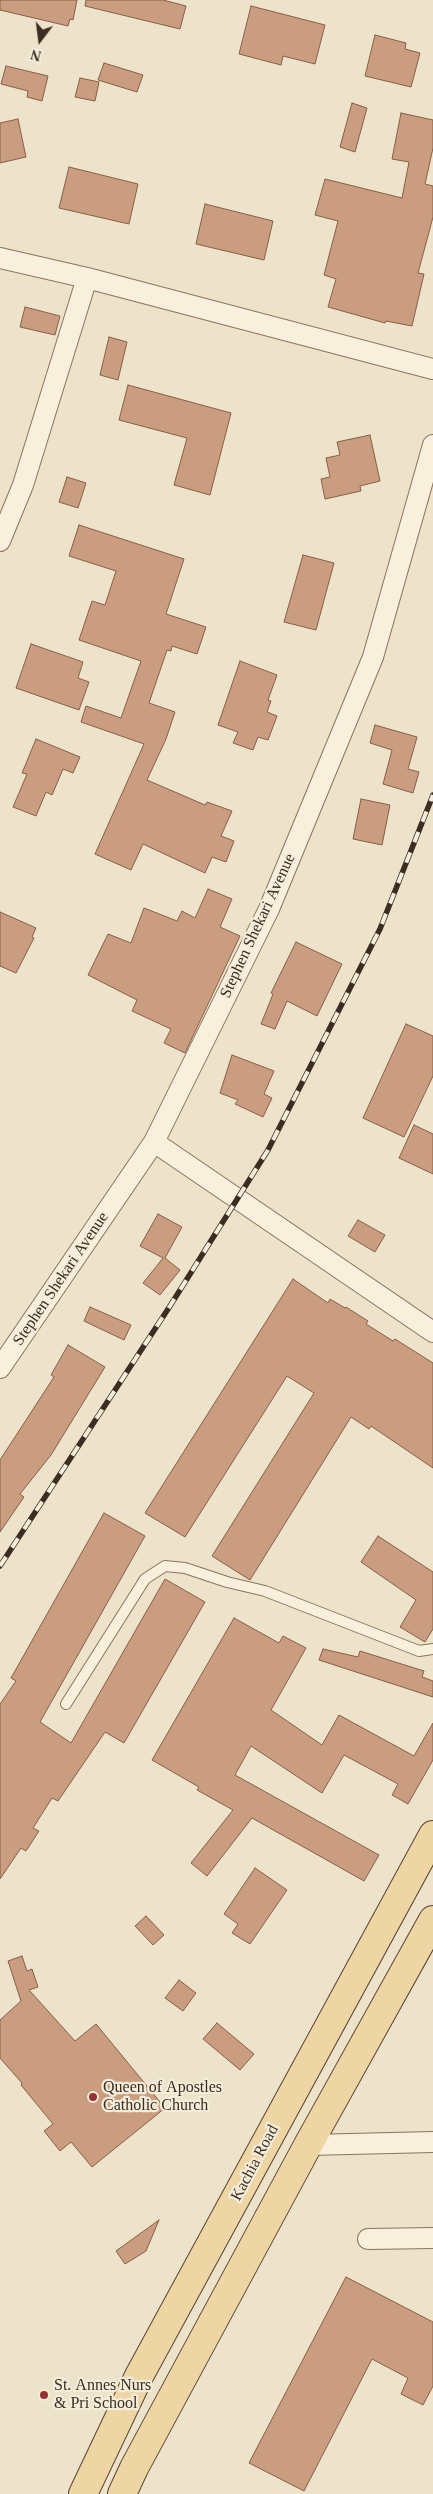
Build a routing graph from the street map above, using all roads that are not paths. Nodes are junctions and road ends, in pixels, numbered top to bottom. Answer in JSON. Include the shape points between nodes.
{"nodes":[{"id":1,"x":0,"y":258,"type":"edge"},
{"id":2,"x":87,"y":278,"type":"junction"},
{"id":3,"x":433,"y":368,"type":"edge"},
{"id":4,"x":433,"y":445,"type":"edge"},
{"id":5,"x":0,"y":541,"type":"edge"},
{"id":6,"x":154,"y":1142,"type":"junction"},
{"id":7,"x":433,"y":1332,"type":"edge"},
{"id":8,"x":0,"y":1368,"type":"edge"},
{"id":9,"x":433,"y":1649,"type":"edge"},
{"id":10,"x":66,"y":1704,"type":"dead end"},
{"id":11,"x":433,"y":1834,"type":"edge"},
{"id":12,"x":433,"y":1920,"type":"edge"},
{"id":13,"x":433,"y":2142,"type":"edge"},
{"id":14,"x":308,"y":2145,"type":"junction"},
{"id":15,"x":433,"y":2238,"type":"edge"},
{"id":16,"x":368,"y":2239,"type":"dead end"},
{"id":17,"x":83,"y":2494,"type":"edge"},
{"id":18,"x":122,"y":2494,"type":"edge"}],
"edges":[{"from":1,"to":2,"type":"street"},
{"from":2,"to":3,"type":"street"},
{"from":2,"to":5,"type":"street","via":[[23,484]]},
{"from":4,"to":6,"type":"street","name":"Stephen Shekari Avenue","via":[[373,657],[270,909]]},
{"from":6,"to":7,"type":"street"},
{"from":6,"to":8,"type":"street","name":"Stephen Shekari Avenue"},
{"from":9,"to":10,"type":"lane","via":[[419,1651],[265,1591],[185,1568],[164,1566],[145,1579]]},
{"from":11,"to":17,"type":"main road","name":"Kachia Road","via":[[140,2376]]},
{"from":12,"to":14,"type":"main road"},
{"from":13,"to":14,"type":"street"},
{"from":14,"to":18,"type":"main road"},
{"from":15,"to":16,"type":"street"}]}
